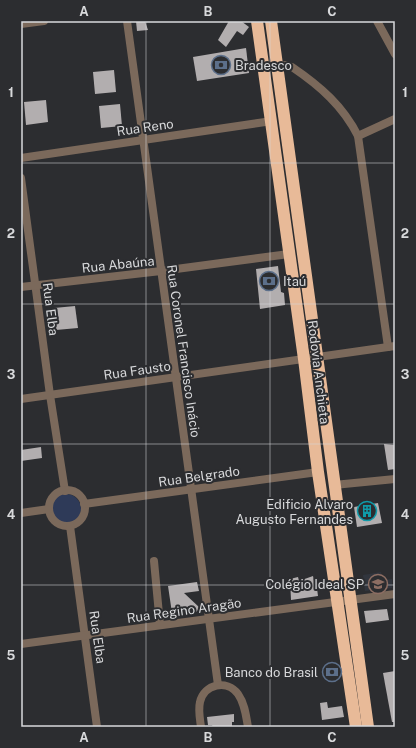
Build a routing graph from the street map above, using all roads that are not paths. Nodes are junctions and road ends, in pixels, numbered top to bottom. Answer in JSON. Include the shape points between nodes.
{"nodes":[{"id":1,"x":44,"y":21,"type":"edge"},
{"id":2,"x":127,"y":21,"type":"edge"},
{"id":3,"x":257,"y":21,"type":"edge"},
{"id":4,"x":271,"y":21,"type":"edge"},
{"id":5,"x":377,"y":21,"type":"edge"},
{"id":6,"x":21,"y":24,"type":"edge"},
{"id":7,"x":395,"y":54,"type":"edge"},
{"id":8,"x":278,"y":66,"type":"junction"},
{"id":9,"x":395,"y":119,"type":"edge"},
{"id":10,"x":272,"y":121,"type":"junction"},
{"id":11,"x":358,"y":136,"type":"junction"},
{"id":12,"x":143,"y":139,"type":"junction"},
{"id":13,"x":21,"y":158,"type":"edge"},
{"id":14,"x":21,"y":178,"type":"edge"},
{"id":15,"x":289,"y":254,"type":"junction"},
{"id":16,"x":161,"y":271,"type":"junction"},
{"id":17,"x":37,"y":285,"type":"junction"},
{"id":18,"x":21,"y":287,"type":"edge"},
{"id":19,"x":392,"y":347,"type":"edge"},
{"id":20,"x":310,"y":358,"type":"junction"},
{"id":21,"x":175,"y":377,"type":"junction"},
{"id":22,"x":50,"y":395,"type":"junction"},
{"id":23,"x":21,"y":399,"type":"edge"},
{"id":24,"x":318,"y":472,"type":"junction"},
{"id":25,"x":395,"y":479,"type":"edge"},
{"id":26,"x":334,"y":486,"type":"junction"},
{"id":27,"x":191,"y":489,"type":"junction"},
{"id":28,"x":65,"y":491,"type":"junction"},
{"id":29,"x":84,"y":504,"type":"junction"},
{"id":30,"x":48,"y":509,"type":"junction"},
{"id":31,"x":21,"y":513,"type":"edge"},
{"id":32,"x":70,"y":526,"type":"junction"},
{"id":33,"x":154,"y":561,"type":"dead end"},
{"id":34,"x":395,"y":594,"type":"edge"},
{"id":35,"x":350,"y":599,"type":"junction"},
{"id":36,"x":337,"y":600,"type":"junction"},
{"id":37,"x":209,"y":619,"type":"junction"},
{"id":38,"x":160,"y":626,"type":"junction"},
{"id":39,"x":86,"y":636,"type":"junction"},
{"id":40,"x":21,"y":644,"type":"edge"},
{"id":41,"x":218,"y":685,"type":"junction"},
{"id":42,"x":97,"y":727,"type":"edge"},
{"id":43,"x":201,"y":727,"type":"edge"},
{"id":44,"x":248,"y":727,"type":"edge"},
{"id":45,"x":356,"y":727,"type":"edge"},
{"id":46,"x":368,"y":727,"type":"edge"}],
"edges":[{"from":1,"to":6,"type":"street"},
{"from":2,"to":12,"type":"street","name":"Rua Coronel Francisco Inácio"},
{"from":3,"to":10,"type":"highway","name":"Rodovia Anchieta"},
{"from":4,"to":8,"type":"highway","name":"Rodovia Anchieta"},
{"from":5,"to":7,"type":"street"},
{"from":8,"to":11,"type":"street","via":[[292,67],[330,99],[349,118]]},
{"from":8,"to":20,"type":"highway","name":"Rodovia Anchieta"},
{"from":9,"to":11,"type":"street"},
{"from":10,"to":12,"type":"street","name":"Rua Reno"},
{"from":10,"to":15,"type":"highway","name":"Rodovia Anchieta"},
{"from":11,"to":19,"type":"street"},
{"from":12,"to":13,"type":"street","name":"Rua Reno"},
{"from":12,"to":16,"type":"street","name":"Rua Coronel Francisco Inácio"},
{"from":14,"to":17,"type":"street","name":"Rua Elba"},
{"from":15,"to":16,"type":"street","name":"Rua Abaúna"},
{"from":15,"to":20,"type":"highway","name":"Rodovia Anchieta"},
{"from":16,"to":17,"type":"street","name":"Rua Abaúna"},
{"from":16,"to":21,"type":"street","name":"Rua Coronel Francisco Inácio"},
{"from":17,"to":18,"type":"street","name":"Rua Abaúna"},
{"from":17,"to":22,"type":"street","name":"Rua Elba"},
{"from":19,"to":20,"type":"street","name":"Rua Fausto"},
{"from":20,"to":21,"type":"street","name":"Rua Fausto"},
{"from":20,"to":24,"type":"highway","name":"Rodovia Anchieta"},
{"from":20,"to":26,"type":"highway","name":"Rodovia Anchieta"},
{"from":21,"to":22,"type":"street","name":"Rua Fausto"},
{"from":21,"to":27,"type":"street","name":"Rua Coronel Francisco Inácio"},
{"from":22,"to":23,"type":"street","name":"Rua Fausto"},
{"from":22,"to":28,"type":"street","name":"Rua Elba"},
{"from":24,"to":27,"type":"street","name":"Rua Belgrado"},
{"from":24,"to":36,"type":"highway","name":"Rodovia Anchieta"},
{"from":25,"to":26,"type":"street"},
{"from":26,"to":35,"type":"highway","name":"Rodovia Anchieta"},
{"from":27,"to":29,"type":"street","name":"Rua Belgrado"},
{"from":27,"to":37,"type":"street","name":"Rua Coronel Francisco Inácio"},
{"from":28,"to":29,"type":"street","via":[[79,495]]},
{"from":28,"to":30,"type":"street","via":[[55,495]]},
{"from":29,"to":32,"type":"street","via":[[82,518]]},
{"from":30,"to":31,"type":"street"},
{"from":30,"to":32,"type":"street","via":[[58,524]]},
{"from":32,"to":39,"type":"street","name":"Rua Elba"},
{"from":33,"to":38,"type":"street"},
{"from":34,"to":35,"type":"street","name":"Rua Regino Aragão"},
{"from":35,"to":36,"type":"street","name":"Rua Regino Aragão"},
{"from":35,"to":46,"type":"highway","name":"Rodovia Anchieta"},
{"from":36,"to":37,"type":"street","name":"Rua Regino Aragão"},
{"from":36,"to":45,"type":"highway","name":"Rodovia Anchieta"},
{"from":37,"to":38,"type":"street","name":"Rua Regino Aragão"},
{"from":37,"to":41,"type":"street","name":"Rua Coronel Francisco Inácio"},
{"from":38,"to":39,"type":"street","name":"Rua Regino Aragão"},
{"from":39,"to":40,"type":"street","name":"Rua Regino Aragão"},
{"from":39,"to":42,"type":"street","name":"Rua Elba"},
{"from":41,"to":43,"type":"street","via":[[207,690],[200,702]]},
{"from":41,"to":44,"type":"street","via":[[229,687],[239,695]]}]}
